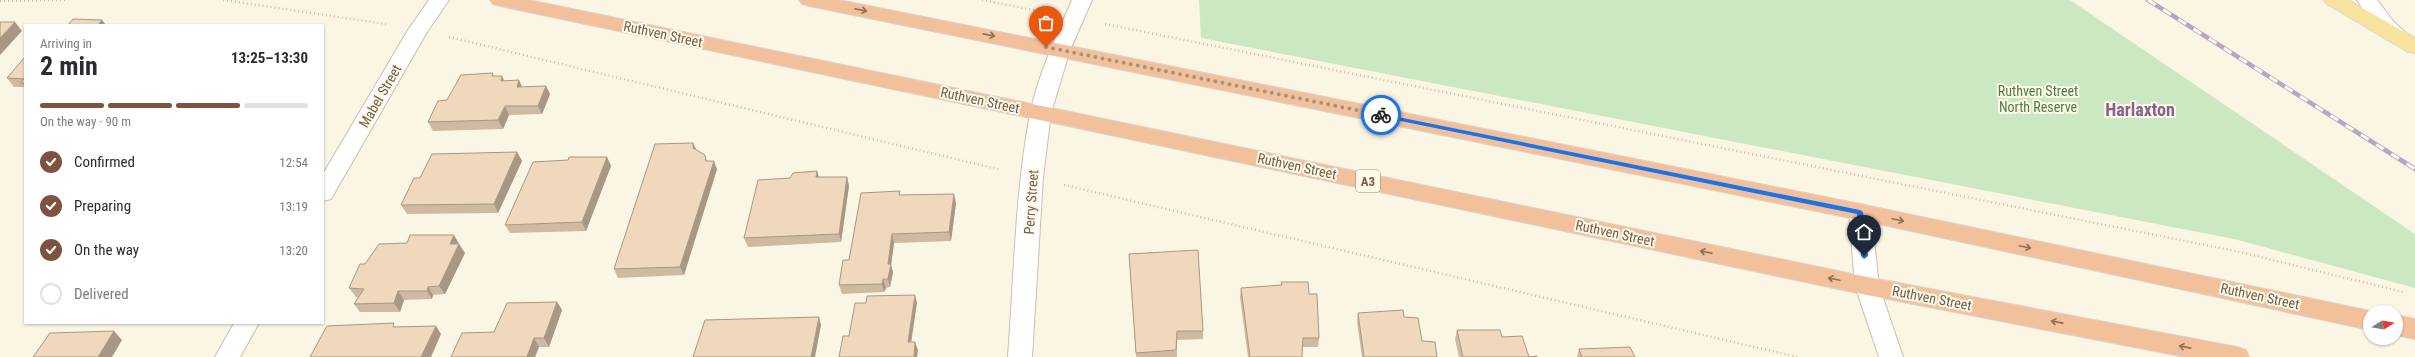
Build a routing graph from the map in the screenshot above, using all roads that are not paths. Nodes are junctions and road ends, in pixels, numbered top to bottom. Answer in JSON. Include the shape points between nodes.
{"nodes":[{"id":1,"x":439,"y":0,"type":"edge"},
{"id":2,"x":500,"y":0,"type":"edge"},
{"id":3,"x":809,"y":0,"type":"edge"},
{"id":4,"x":2334,"y":0,"type":"edge"},
{"id":5,"x":2367,"y":0,"type":"edge"},
{"id":6,"x":1078,"y":9,"type":"edge"},
{"id":7,"x":2410,"y":44,"type":"edge"},
{"id":8,"x":1060,"y":50,"type":"junction"},
{"id":9,"x":1041,"y":113,"type":"junction"},
{"id":10,"x":324,"y":191,"type":"edge"},
{"id":11,"x":1860,"y":212,"type":"junction"},
{"id":12,"x":1868,"y":286,"type":"junction"},
{"id":13,"x":2363,"y":319,"type":"edge"},
{"id":14,"x":246,"y":324,"type":"edge"},
{"id":15,"x":2403,"y":326,"type":"edge"},
{"id":16,"x":2415,"y":329,"type":"edge"},
{"id":17,"x":227,"y":357,"type":"edge"},
{"id":18,"x":1020,"y":357,"type":"edge"},
{"id":19,"x":1891,"y":357,"type":"edge"},
{"id":20,"x":2237,"y":357,"type":"edge"}],
"edges":[{"from":1,"to":10,"type":"street","name":"Mabel Street","via":[[418,30]]},
{"from":2,"to":9,"type":"highway","name":"Ruthven Street","number":"A3"},
{"from":3,"to":8,"type":"highway","name":"Ruthven Street","one_way":true},
{"from":4,"to":7,"type":"main road"},
{"from":5,"to":7,"type":"street","via":[[2386,25]]},
{"from":6,"to":8,"type":"street","name":"Perry Street"},
{"from":8,"to":9,"type":"street","name":"Perry Street"},
{"from":8,"to":11,"type":"highway","name":"Ruthven Street"},
{"from":12,"to":9,"type":"highway","name":"Ruthven Street","number":"A3","one_way":true},
{"from":9,"to":18,"type":"street","name":"Perry Street","via":[[1032,177]]},
{"from":11,"to":12,"type":"street"},
{"from":11,"to":13,"type":"highway","name":"Ruthven Street","one_way":true},
{"from":12,"to":19,"type":"street"},
{"from":20,"to":12,"type":"highway","name":"Ruthven Street","number":"A3","one_way":true},
{"from":14,"to":17,"type":"street"},
{"from":15,"to":16,"type":"highway"}]}
